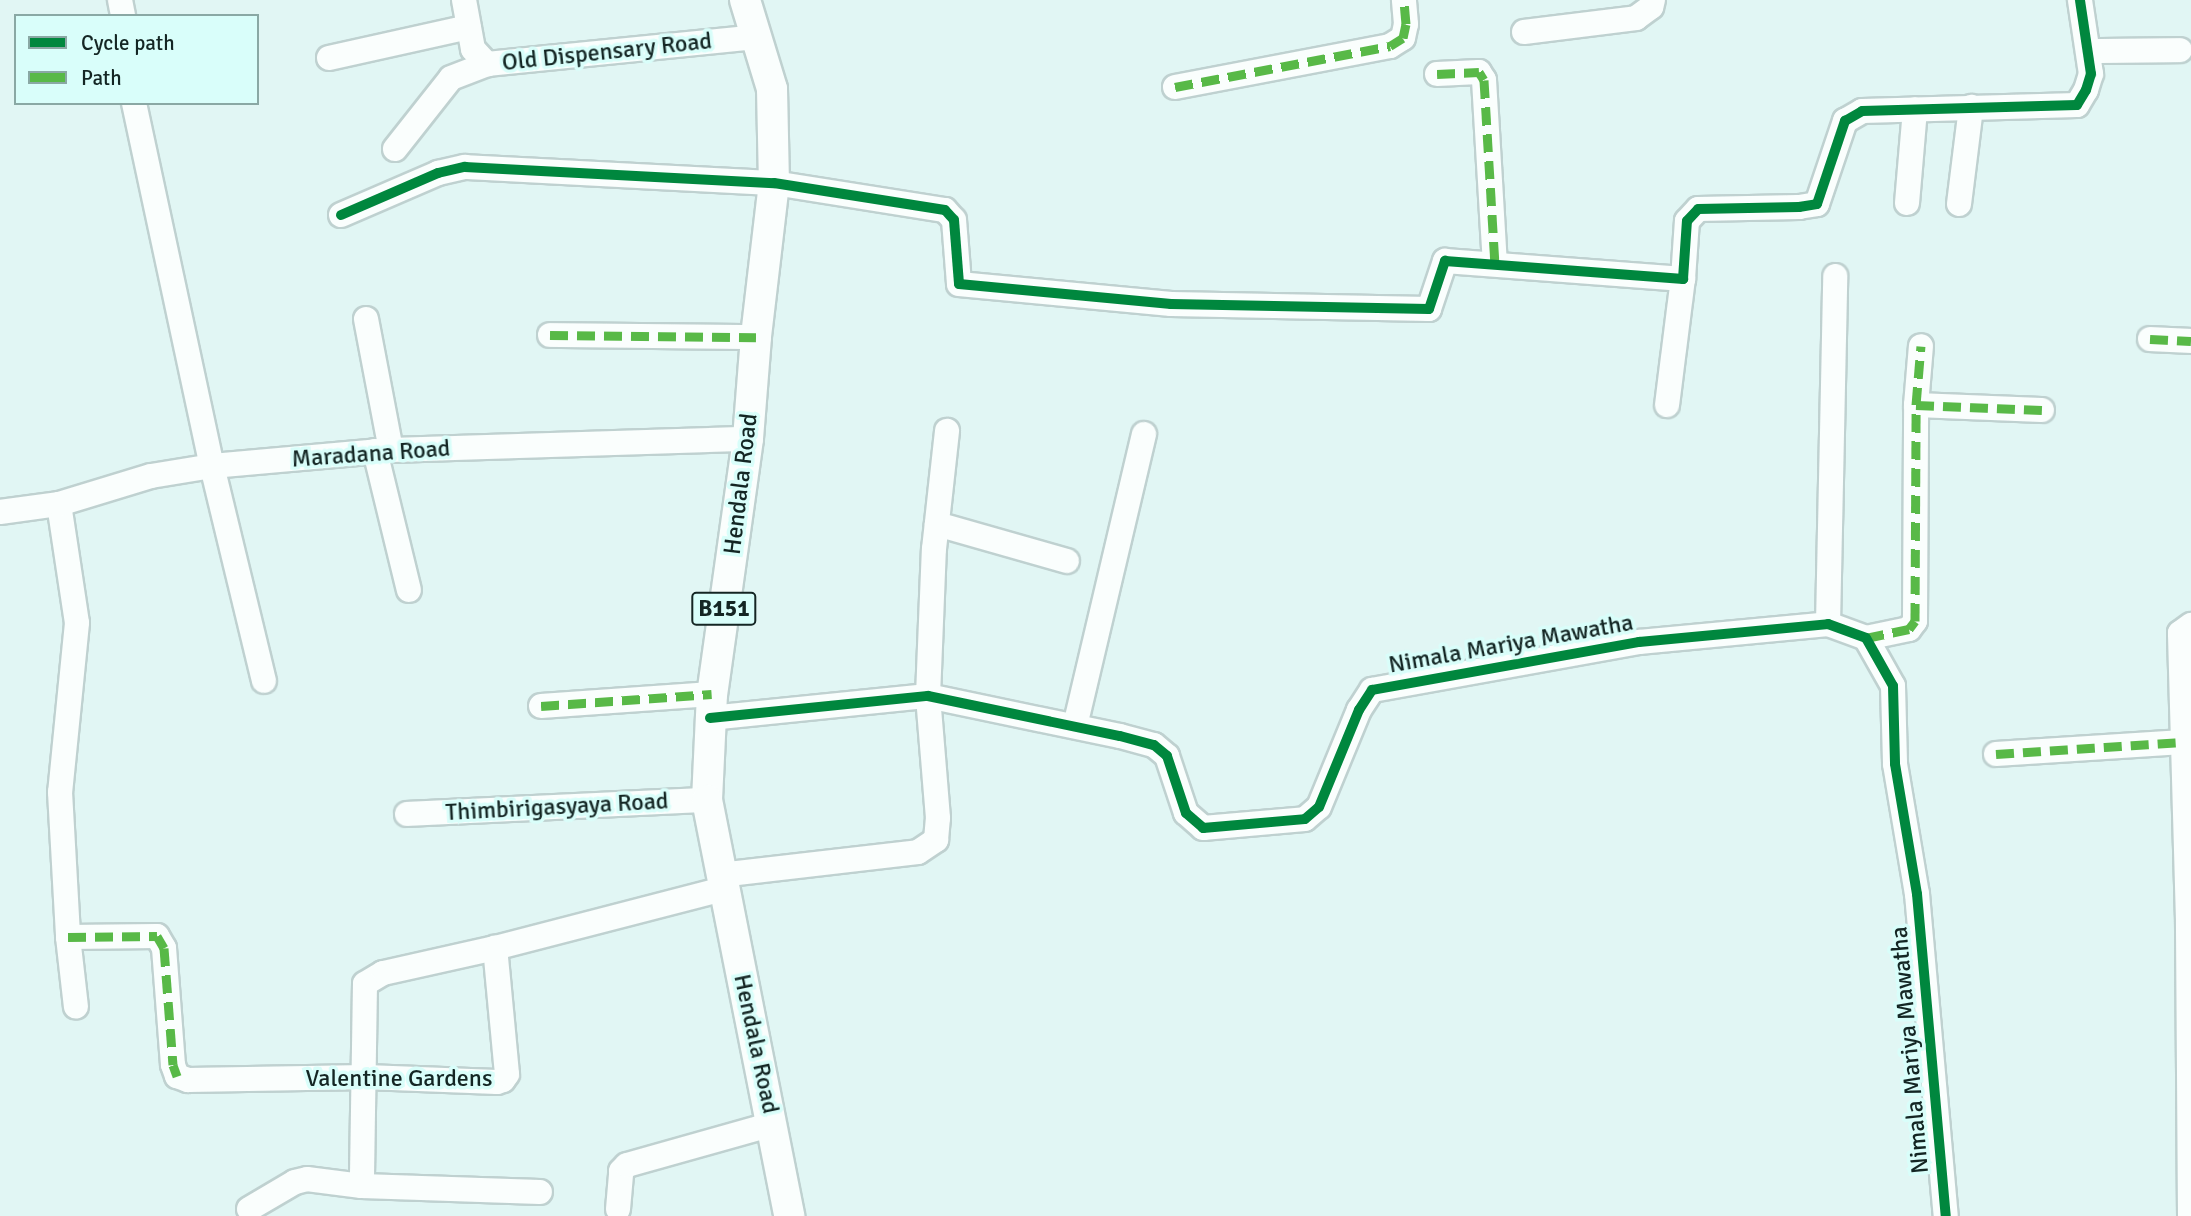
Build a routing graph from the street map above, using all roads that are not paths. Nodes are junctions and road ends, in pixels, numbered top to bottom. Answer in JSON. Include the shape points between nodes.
{"nodes":[{"id":1,"x":464,"y":0,"type":"edge"},
{"id":2,"x":745,"y":0,"type":"edge"},
{"id":3,"x":1404,"y":0,"type":"edge"},
{"id":4,"x":1653,"y":0,"type":"edge"},
{"id":5,"x":2080,"y":0,"type":"edge"},
{"id":6,"x":469,"y":27,"type":"junction"},
{"id":7,"x":1524,"y":32,"type":"dead end"},
{"id":8,"x":756,"y":37,"type":"junction"},
{"id":9,"x":2180,"y":50,"type":"dead end"},
{"id":10,"x":2089,"y":51,"type":"junction"},
{"id":11,"x":330,"y":58,"type":"dead end"},
{"id":12,"x":487,"y":64,"type":"junction"},
{"id":13,"x":1437,"y":74,"type":"dead end"},
{"id":14,"x":1175,"y":87,"type":"dead end"},
{"id":15,"x":134,"y":105,"type":"edge"},
{"id":16,"x":1971,"y":107,"type":"junction"},
{"id":17,"x":1916,"y":109,"type":"junction"},
{"id":18,"x":394,"y":149,"type":"dead end"},
{"id":19,"x":774,"y":184,"type":"junction"},
{"id":20,"x":1907,"y":202,"type":"dead end"},
{"id":21,"x":1959,"y":204,"type":"dead end"},
{"id":22,"x":341,"y":215,"type":"dead end"},
{"id":23,"x":1495,"y":263,"type":"junction"},
{"id":24,"x":1835,"y":276,"type":"dead end"},
{"id":25,"x":1683,"y":279,"type":"junction"},
{"id":26,"x":366,"y":319,"type":"dead end"},
{"id":27,"x":550,"y":335,"type":"dead end"},
{"id":28,"x":756,"y":337,"type":"junction"},
{"id":29,"x":2150,"y":339,"type":"dead end"},
{"id":30,"x":2191,"y":341,"type":"edge"},
{"id":31,"x":1921,"y":346,"type":"dead end"},
{"id":32,"x":1667,"y":405,"type":"dead end"},
{"id":33,"x":1916,"y":405,"type":"junction"},
{"id":34,"x":2042,"y":410,"type":"dead end"},
{"id":35,"x":947,"y":431,"type":"dead end"},
{"id":36,"x":1144,"y":434,"type":"dead end"},
{"id":37,"x":748,"y":439,"type":"junction"},
{"id":38,"x":383,"y":451,"type":"junction"},
{"id":39,"x":212,"y":466,"type":"junction"},
{"id":40,"x":59,"y":504,"type":"junction"},
{"id":41,"x":0,"y":512,"type":"edge"},
{"id":42,"x":937,"y":524,"type":"junction"},
{"id":43,"x":1067,"y":561,"type":"dead end"},
{"id":44,"x":408,"y":590,"type":"dead end"},
{"id":45,"x":1828,"y":624,"type":"junction"},
{"id":46,"x":2191,"y":625,"type":"edge"},
{"id":47,"x":1866,"y":638,"type":"junction"},
{"id":48,"x":264,"y":681,"type":"dead end"},
{"id":49,"x":928,"y":696,"type":"junction"},
{"id":50,"x":541,"y":706,"type":"dead end"},
{"id":51,"x":711,"y":706,"type":"junction"},
{"id":52,"x":1074,"y":726,"type":"junction"},
{"id":53,"x":2183,"y":742,"type":"junction"},
{"id":54,"x":1996,"y":754,"type":"dead end"},
{"id":55,"x":707,"y":800,"type":"junction"},
{"id":56,"x":407,"y":814,"type":"dead end"},
{"id":57,"x":722,"y":882,"type":"junction"},
{"id":58,"x":68,"y":937,"type":"junction"},
{"id":59,"x":495,"y":948,"type":"junction"},
{"id":60,"x":76,"y":1006,"type":"dead end"},
{"id":61,"x":366,"y":1077,"type":"junction"},
{"id":62,"x":773,"y":1124,"type":"junction"},
{"id":63,"x":362,"y":1185,"type":"junction"},
{"id":64,"x":540,"y":1192,"type":"dead end"},
{"id":65,"x":249,"y":1209,"type":"dead end"},
{"id":66,"x":618,"y":1209,"type":"dead end"},
{"id":67,"x":789,"y":1216,"type":"edge"},
{"id":68,"x":1947,"y":1216,"type":"edge"},
{"id":69,"x":2190,"y":1216,"type":"edge"}],
"edges":[{"from":1,"to":6,"type":"street","name":"Old Dispensary Road"},
{"from":2,"to":8,"type":"main road","name":"Hendala Road","number":"B151"},
{"from":3,"to":14,"type":"street","via":[[1403,38],[1390,46]]},
{"from":4,"to":7,"type":"street","via":[[1636,18]]},
{"from":5,"to":10,"type":"street"},
{"from":6,"to":11,"type":"street"},
{"from":6,"to":12,"type":"street","name":"Old Dispensary Road","via":[[473,49]]},
{"from":8,"to":12,"type":"street","name":"Old Dispensary Road"},
{"from":8,"to":19,"type":"main road","name":"Hendala Road","number":"B151","via":[[772,89]]},
{"from":9,"to":10,"type":"street"},
{"from":10,"to":16,"type":"street","via":[[2091,74],[2077,104]]},
{"from":12,"to":18,"type":"street","via":[[451,78]]},
{"from":13,"to":23,"type":"street","via":[[1479,72],[1484,80]]},
{"from":15,"to":39,"type":"street"},
{"from":16,"to":17,"type":"street"},
{"from":16,"to":21,"type":"street"},
{"from":17,"to":20,"type":"street"},
{"from":17,"to":25,"type":"street","via":[[1861,111],[1845,121],[1818,204],[1698,209],[1687,222]]},
{"from":19,"to":22,"type":"street","via":[[465,167],[438,173]]},
{"from":19,"to":23,"type":"street","via":[[950,212],[956,277],[958,284],[969,286],[1171,304],[1419,310],[1429,309],[1434,300],[1445,261]]},
{"from":19,"to":28,"type":"main road","name":"Hendala Road","number":"B151"},
{"from":23,"to":25,"type":"street"},
{"from":24,"to":45,"type":"street"},
{"from":25,"to":32,"type":"street"},
{"from":26,"to":38,"type":"street"},
{"from":27,"to":28,"type":"street"},
{"from":28,"to":37,"type":"main road","name":"Hendala Road","number":"B151"},
{"from":29,"to":30,"type":"street"},
{"from":31,"to":33,"type":"street"},
{"from":33,"to":34,"type":"street"},
{"from":33,"to":47,"type":"street","via":[[1915,621],[1909,629]]},
{"from":35,"to":42,"type":"street"},
{"from":36,"to":52,"type":"street"},
{"from":37,"to":38,"type":"street","name":"Maradana Road"},
{"from":37,"to":51,"type":"main road","name":"Hendala Road","number":"B151"},
{"from":38,"to":39,"type":"street","name":"Maradana Road"},
{"from":38,"to":44,"type":"street"},
{"from":39,"to":40,"type":"street","name":"Maradana Road","via":[[151,477]]},
{"from":39,"to":48,"type":"street"},
{"from":40,"to":41,"type":"street","name":"Maradana Road"},
{"from":40,"to":58,"type":"street","via":[[77,623],[60,792]]},
{"from":42,"to":43,"type":"street"},
{"from":42,"to":49,"type":"street"},
{"from":45,"to":47,"type":"street","name":"Nimala Mariya Mawatha"},
{"from":45,"to":52,"type":"street","name":"Nimala Mariya Mawatha","via":[[1639,642],[1372,690],[1359,710],[1319,807],[1305,820],[1203,828],[1186,813],[1167,756],[1154,745]]},
{"from":46,"to":53,"type":"street","via":[[2180,633]]},
{"from":47,"to":68,"type":"street","name":"Nimala Mariya Mawatha","via":[[1894,686],[1895,764],[1917,894]]},
{"from":49,"to":51,"type":"street","name":"Nimala Mariya Mawatha"},
{"from":49,"to":52,"type":"street","name":"Nimala Mariya Mawatha"},
{"from":49,"to":57,"type":"street","via":[[936,840],[918,852]]},
{"from":50,"to":51,"type":"street","name":"Nimala Mariya Mawatha"},
{"from":51,"to":55,"type":"main road","name":"Hendala Road","number":"B151"},
{"from":53,"to":54,"type":"street"},
{"from":53,"to":69,"type":"street"},
{"from":55,"to":56,"type":"street","name":"Thimbirigasyaya Road"},
{"from":55,"to":57,"type":"main road","name":"Hendala Road","number":"B151"},
{"from":57,"to":59,"type":"street"},
{"from":57,"to":62,"type":"main road","name":"Hendala Road","number":"B151"},
{"from":58,"to":60,"type":"street"},
{"from":58,"to":61,"type":"street","name":"Valentine Gardens","via":[[157,936],[164,948],[177,1076],[188,1080]]},
{"from":59,"to":61,"type":"street","via":[[383,973],[365,984]]},
{"from":59,"to":61,"type":"street","name":"Valentine Gardens","via":[[507,1074],[503,1080]]},
{"from":61,"to":63,"type":"street"},
{"from":62,"to":66,"type":"street","via":[[627,1165],[621,1171]]},
{"from":62,"to":67,"type":"main road","name":"Hendala Road","number":"B151"},
{"from":63,"to":64,"type":"street"},
{"from":63,"to":65,"type":"street","via":[[307,1179]]}]}
